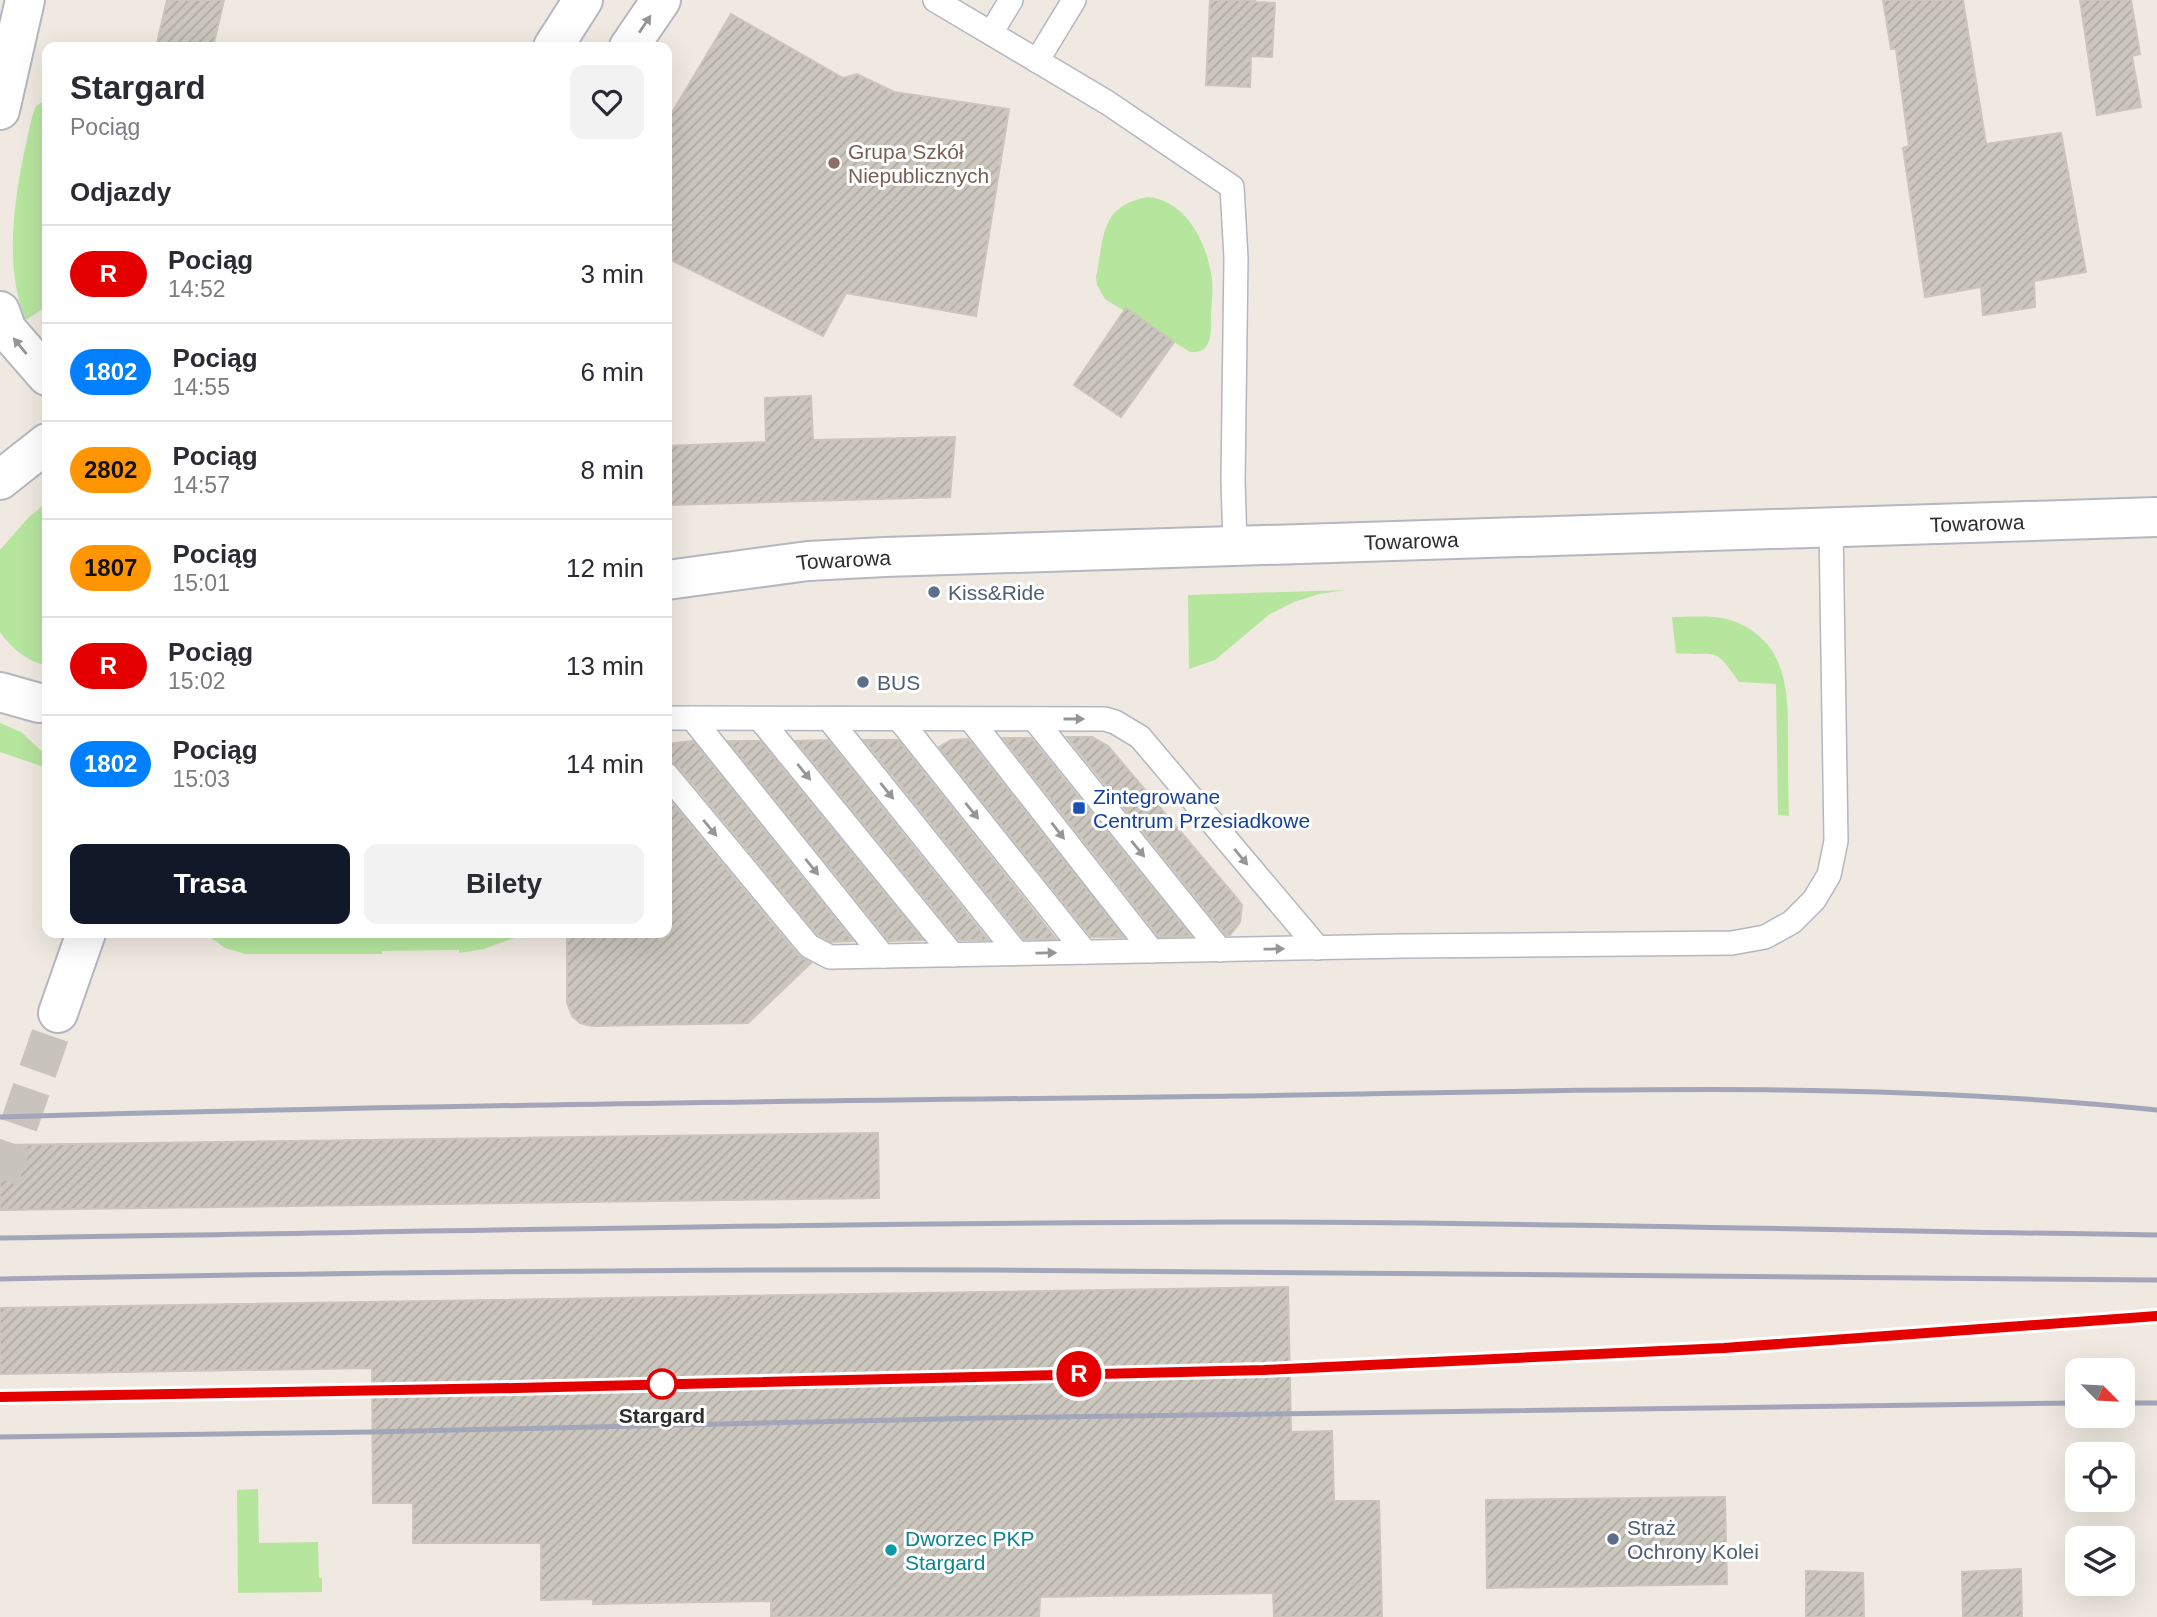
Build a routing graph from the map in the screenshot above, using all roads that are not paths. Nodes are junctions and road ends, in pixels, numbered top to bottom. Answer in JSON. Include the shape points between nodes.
{"nodes":[{"id":1,"x":25,"y":0,"type":"edge"},
{"id":2,"x":583,"y":0,"type":"edge"},
{"id":3,"x":661,"y":0,"type":"edge"},
{"id":4,"x":1011,"y":0,"type":"edge"},
{"id":5,"x":1074,"y":0,"type":"edge"},
{"id":6,"x":942,"y":2,"type":"edge"},
{"id":7,"x":991,"y":33,"type":"junction"},
{"id":8,"x":556,"y":42,"type":"edge"},
{"id":9,"x":632,"y":42,"type":"edge"},
{"id":10,"x":1037,"y":61,"type":"junction"},
{"id":11,"x":0,"y":110,"type":"edge"},
{"id":12,"x":0,"y":312,"type":"edge"},
{"id":13,"x":42,"y":370,"type":"edge"},
{"id":14,"x":42,"y":447,"type":"edge"},
{"id":15,"x":0,"y":480,"type":"edge"},
{"id":16,"x":2157,"y":517,"type":"edge"},
{"id":17,"x":1831,"y":528,"type":"junction"},
{"id":18,"x":1235,"y":546,"type":"junction"},
{"id":19,"x":672,"y":579,"type":"edge"},
{"id":20,"x":0,"y":692,"type":"edge"},
{"id":21,"x":42,"y":705,"type":"edge"},
{"id":22,"x":672,"y":718,"type":"edge"},
{"id":23,"x":692,"y":718,"type":"junction"},
{"id":24,"x":760,"y":719,"type":"junction"},
{"id":25,"x":829,"y":719,"type":"junction"},
{"id":26,"x":899,"y":719,"type":"junction"},
{"id":27,"x":1034,"y":719,"type":"junction"},
{"id":28,"x":971,"y":720,"type":"junction"},
{"id":29,"x":672,"y":781,"type":"edge"},
{"id":30,"x":84,"y":938,"type":"edge"},
{"id":31,"x":1318,"y":948,"type":"junction"},
{"id":32,"x":1220,"y":950,"type":"junction"},
{"id":33,"x":1152,"y":951,"type":"junction"},
{"id":34,"x":1085,"y":952,"type":"junction"},
{"id":35,"x":1017,"y":953,"type":"junction"},
{"id":36,"x":953,"y":955,"type":"junction"},
{"id":37,"x":883,"y":956,"type":"junction"},
{"id":38,"x":58,"y":1013,"type":"tunnel mouth"}],
"edges":[{"from":1,"to":11,"type":"street"},
{"from":2,"to":8,"type":"street"},
{"from":9,"to":3,"type":"street","one_way":true},
{"from":4,"to":7,"type":"lane"},
{"from":5,"to":10,"type":"lane"},
{"from":6,"to":7,"type":"lane"},
{"from":7,"to":10,"type":"lane"},
{"from":10,"to":18,"type":"lane","via":[[1232,187]]},
{"from":13,"to":12,"type":"street","one_way":true,"via":[[8,330]]},
{"from":14,"to":15,"type":"street"},
{"from":16,"to":17,"type":"street","name":"Towarowa"},
{"from":17,"to":18,"type":"street","name":"Towarowa"},
{"from":17,"to":31,"type":"lane","via":[[1836,841],[1829,875],[1814,900],[1792,922],[1765,937],[1732,943]]},
{"from":18,"to":19,"type":"street","name":"Towarowa","via":[[808,561]]},
{"from":20,"to":21,"type":"street"},
{"from":22,"to":23,"type":"lane"},
{"from":23,"to":24,"type":"lane"},
{"from":23,"to":37,"type":"lane","one_way":true},
{"from":24,"to":25,"type":"lane"},
{"from":24,"to":36,"type":"lane","one_way":true},
{"from":25,"to":26,"type":"lane"},
{"from":25,"to":35,"type":"lane","one_way":true},
{"from":26,"to":28,"type":"lane"},
{"from":26,"to":34,"type":"lane","one_way":true},
{"from":27,"to":28,"type":"lane"},
{"from":27,"to":31,"type":"lane","one_way":true,"via":[[1105,719],[1140,737]]},
{"from":27,"to":32,"type":"lane","one_way":true},
{"from":28,"to":33,"type":"lane","one_way":true},
{"from":29,"to":37,"type":"lane","one_way":true,"via":[[809,946],[830,957]]},
{"from":30,"to":38,"type":"street"},
{"from":32,"to":31,"type":"lane","one_way":true},
{"from":32,"to":33,"type":"lane"},
{"from":33,"to":34,"type":"lane"},
{"from":35,"to":34,"type":"lane","one_way":true},
{"from":35,"to":36,"type":"lane"},
{"from":36,"to":37,"type":"lane"}]}
